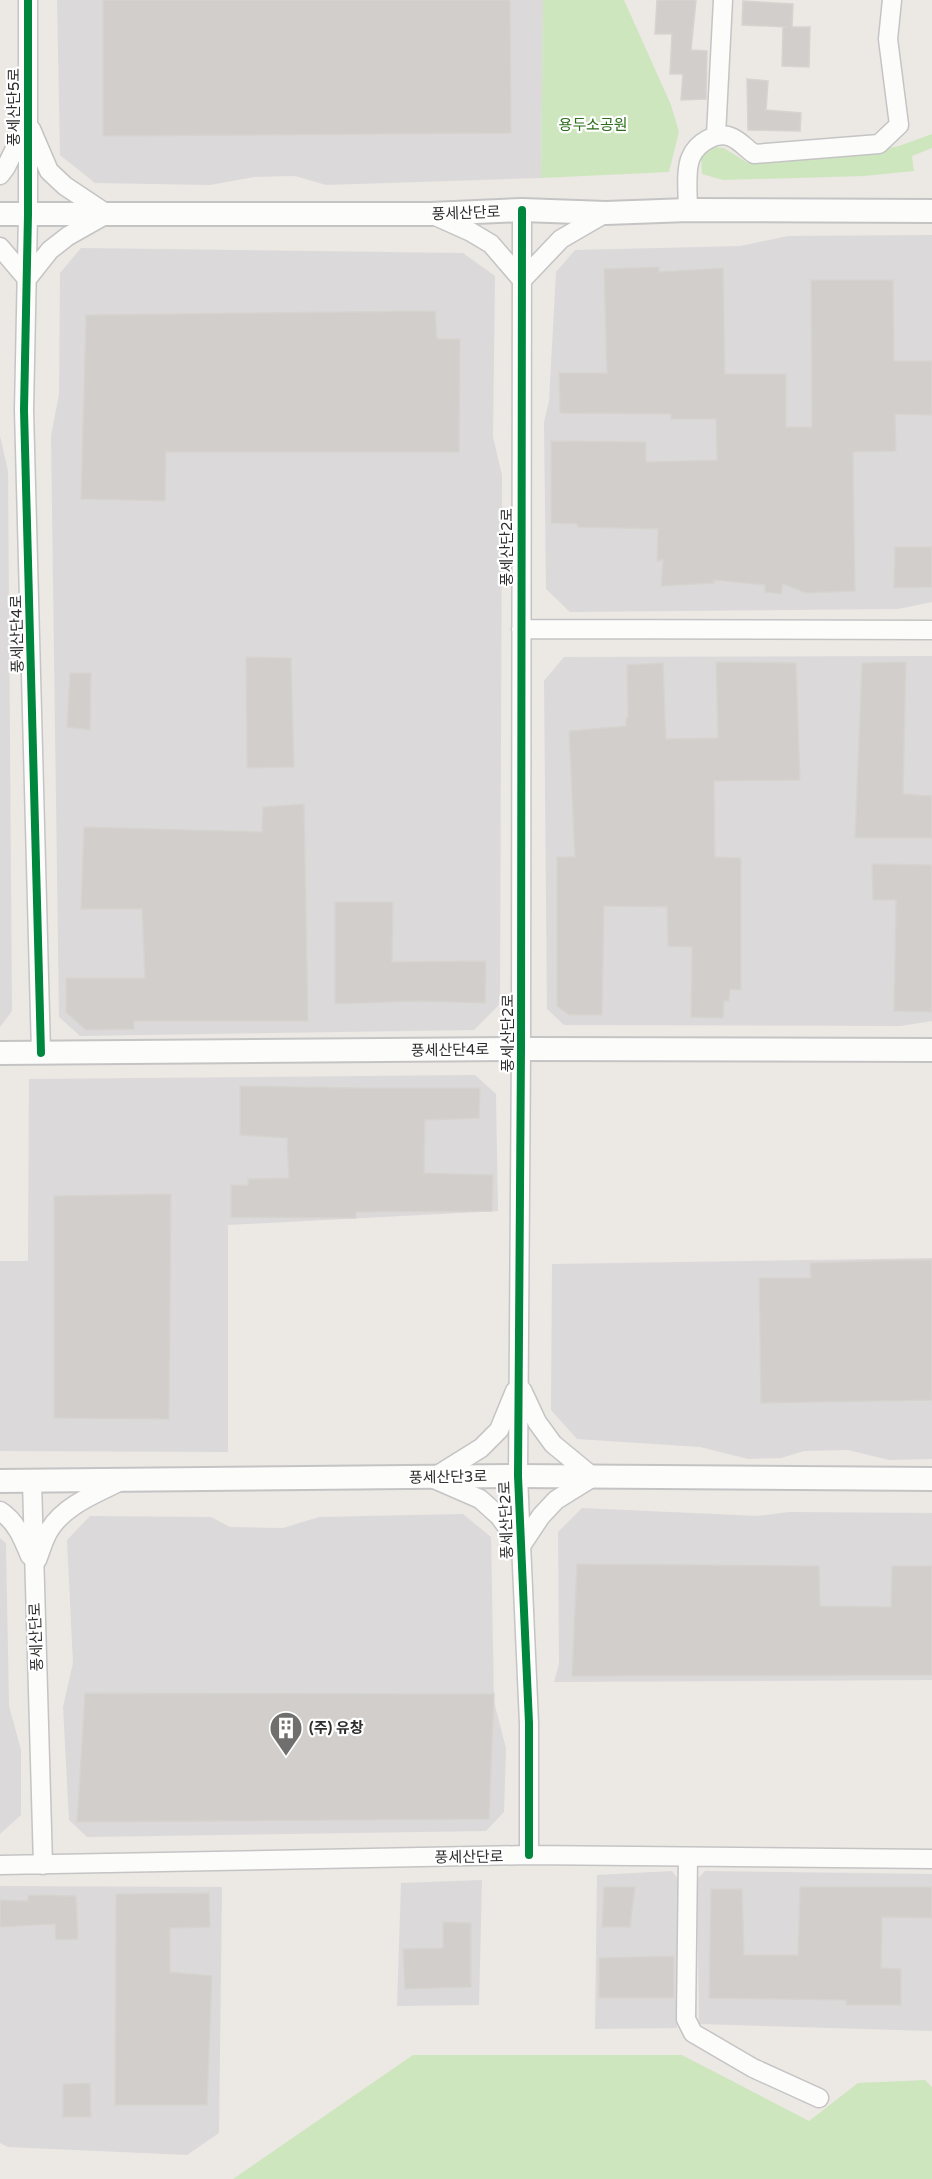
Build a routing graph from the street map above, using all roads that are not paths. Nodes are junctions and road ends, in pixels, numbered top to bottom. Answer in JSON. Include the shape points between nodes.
{"nodes":[{"id":1,"x":28,"y":0,"type":"edge"},
{"id":2,"x":723,"y":0,"type":"edge"},
{"id":3,"x":892,"y":0,"type":"edge"},
{"id":4,"x":28,"y":122,"type":"junction"},
{"id":5,"x":716,"y":135,"type":"junction"},
{"id":6,"x":0,"y":175,"type":"edge"},
{"id":7,"x":522,"y":210,"type":"junction"},
{"id":8,"x":688,"y":210,"type":"junction"},
{"id":9,"x":932,"y":211,"type":"edge"},
{"id":10,"x":606,"y":213,"type":"junction"},
{"id":11,"x":0,"y":214,"type":"edge"},
{"id":12,"x":28,"y":214,"type":"junction"},
{"id":13,"x":107,"y":214,"type":"junction"},
{"id":14,"x":431,"y":214,"type":"junction"},
{"id":15,"x":0,"y":247,"type":"edge"},
{"id":16,"x":27,"y":279,"type":"junction"},
{"id":17,"x":522,"y":280,"type":"junction"},
{"id":18,"x":520,"y":629,"type":"junction"},
{"id":19,"x":932,"y":630,"type":"edge"},
{"id":20,"x":521,"y":1049,"type":"junction"},
{"id":21,"x":932,"y":1050,"type":"edge"},
{"id":22,"x":0,"y":1053,"type":"edge"},
{"id":23,"x":41,"y":1053,"type":"junction"},
{"id":24,"x":519,"y":1383,"type":"junction"},
{"id":25,"x":518,"y":1476,"type":"junction"},
{"id":26,"x":593,"y":1477,"type":"junction"},
{"id":27,"x":433,"y":1478,"type":"junction"},
{"id":28,"x":932,"y":1479,"type":"edge"},
{"id":29,"x":32,"y":1480,"type":"junction"},
{"id":30,"x":123,"y":1480,"type":"junction"},
{"id":31,"x":0,"y":1481,"type":"edge"},
{"id":32,"x":0,"y":1511,"type":"edge"},
{"id":33,"x":521,"y":1546,"type":"junction"},
{"id":34,"x":34,"y":1567,"type":"junction"},
{"id":35,"x":529,"y":1855,"type":"junction"},
{"id":36,"x":687,"y":1857,"type":"junction"},
{"id":37,"x":932,"y":1858,"type":"edge"},
{"id":38,"x":43,"y":1864,"type":"junction"},
{"id":39,"x":0,"y":1865,"type":"edge"},
{"id":40,"x":819,"y":2098,"type":"dead end"}],
"edges":[{"from":1,"to":4,"type":"street","name":"풍세산단5로"},
{"from":2,"to":5,"type":"street"},
{"from":3,"to":5,"type":"street","via":[[888,39],[899,125],[879,144],[754,154],[731,137]]},
{"from":4,"to":6,"type":"street"},
{"from":4,"to":12,"type":"street","name":"풍세산단5로"},
{"from":4,"to":13,"type":"street","via":[[49,171]]},
{"from":5,"to":8,"type":"street","via":[[691,157]]},
{"from":7,"to":10,"type":"street","name":"풍세산단로"},
{"from":7,"to":14,"type":"street","name":"풍세산단로"},
{"from":7,"to":17,"type":"street","name":"풍세산단2로"},
{"from":8,"to":9,"type":"street","name":"풍세산단로"},
{"from":8,"to":10,"type":"street","name":"풍세산단로"},
{"from":10,"to":17,"type":"street","via":[[561,239]]},
{"from":11,"to":12,"type":"street","name":"풍세산단로"},
{"from":12,"to":13,"type":"street","name":"풍세산단로"},
{"from":12,"to":16,"type":"street","name":"풍세산단4로"},
{"from":13,"to":14,"type":"street","name":"풍세산단로"},
{"from":13,"to":16,"type":"street","via":[[50,250]]},
{"from":14,"to":17,"type":"street","via":[[491,244]]},
{"from":15,"to":16,"type":"street"},
{"from":16,"to":23,"type":"street","name":"풍세산단4로","via":[[24,410]]},
{"from":17,"to":18,"type":"street","name":"풍세산단2로"},
{"from":18,"to":19,"type":"street"},
{"from":18,"to":20,"type":"street","name":"풍세산단2로"},
{"from":20,"to":21,"type":"street","name":"풍세산단4로"},
{"from":20,"to":23,"type":"street","name":"풍세산단4로"},
{"from":20,"to":24,"type":"street","name":"풍세산단2로"},
{"from":22,"to":23,"type":"street","name":"풍세산단4로"},
{"from":24,"to":25,"type":"street","name":"풍세산단2로"},
{"from":24,"to":26,"type":"street","via":[[537,1422],[553,1444]]},
{"from":24,"to":27,"type":"street","via":[[499,1430],[481,1448]]},
{"from":25,"to":26,"type":"street","name":"풍세산단3로"},
{"from":25,"to":27,"type":"street","name":"풍세산단3로"},
{"from":25,"to":33,"type":"street","name":"풍세산단2로"},
{"from":26,"to":28,"type":"street","name":"풍세산단3로"},
{"from":26,"to":33,"type":"street","via":[[556,1500]]},
{"from":27,"to":30,"type":"street","name":"풍세산단3로"},
{"from":27,"to":33,"type":"street","via":[[480,1498]]},
{"from":29,"to":30,"type":"street","name":"풍세산단3로"},
{"from":29,"to":31,"type":"street","name":"풍세산단3로"},
{"from":29,"to":34,"type":"street","name":"풍세산단로"},
{"from":30,"to":34,"type":"street","via":[[60,1516],[49,1530]]},
{"from":32,"to":34,"type":"street","via":[[9,1516],[22,1536]]},
{"from":33,"to":35,"type":"street","name":"풍세산단2로","via":[[529,1723]]},
{"from":34,"to":38,"type":"street","name":"풍세산단로"},
{"from":35,"to":36,"type":"street","name":"풍세산단로"},
{"from":35,"to":38,"type":"street","name":"풍세산단로"},
{"from":36,"to":37,"type":"street","name":"풍세산단로"},
{"from":36,"to":40,"type":"street","via":[[686,2019],[693,2033],[753,2068]]},
{"from":38,"to":39,"type":"street","name":"풍세산단로"}]}
